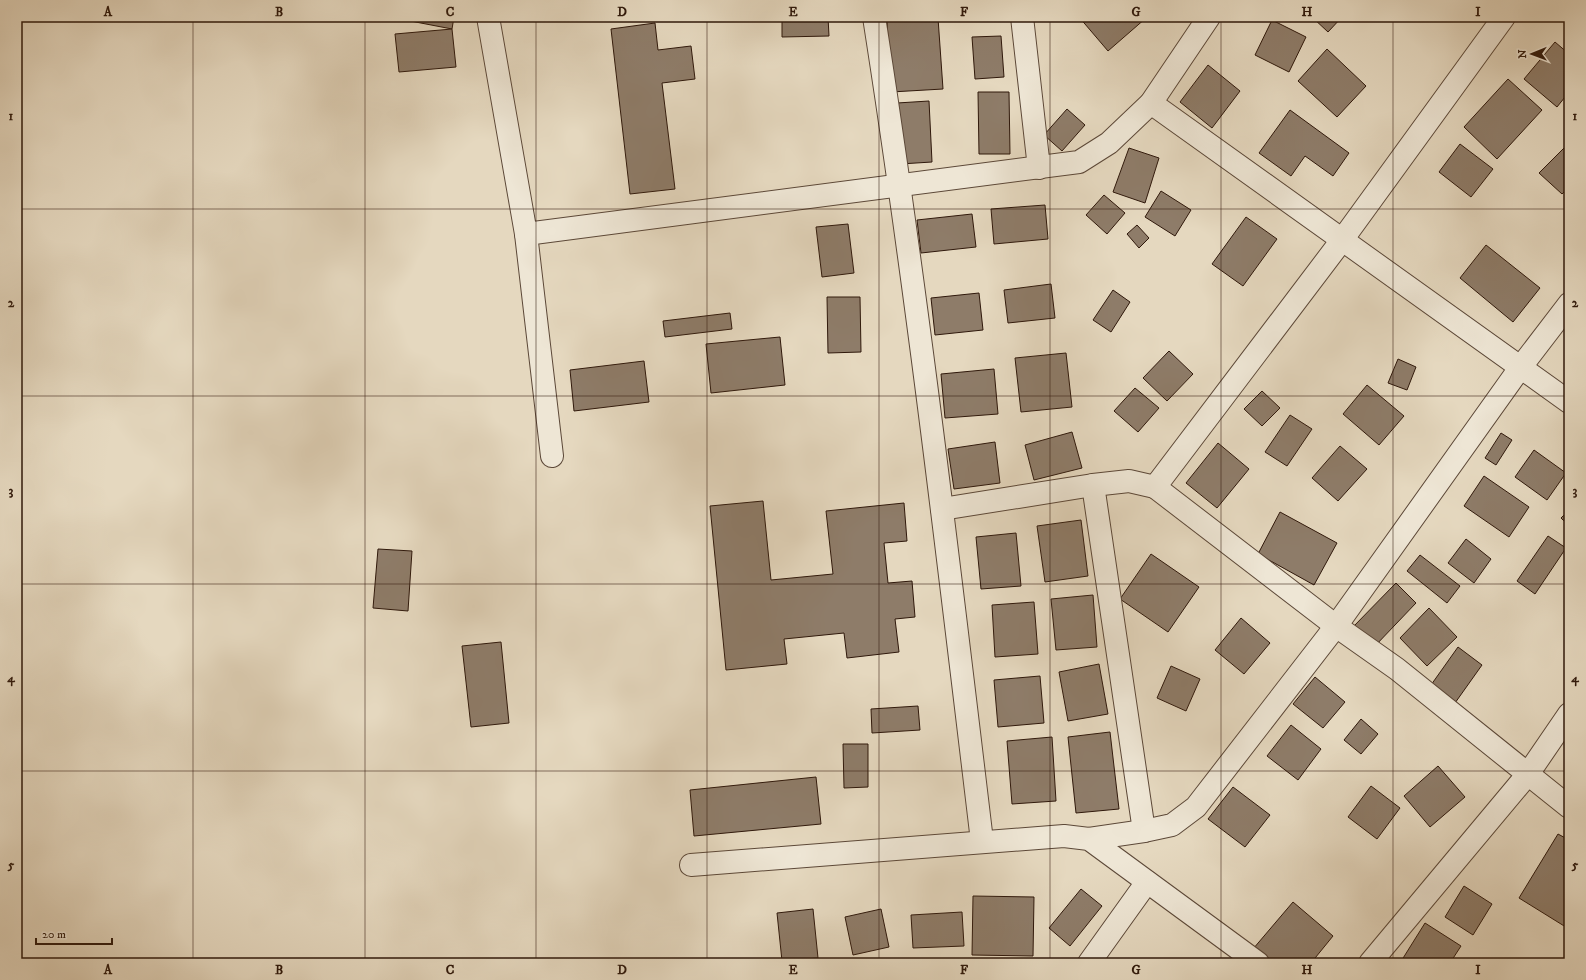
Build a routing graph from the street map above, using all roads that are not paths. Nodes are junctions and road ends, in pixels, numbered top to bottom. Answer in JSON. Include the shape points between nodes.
{"nodes":[{"id":1,"x":488,"y":17,"type":"edge"},
{"id":2,"x":874,"y":17,"type":"edge"},
{"id":3,"x":1209,"y":17,"type":"edge"},
{"id":4,"x":1504,"y":17,"type":"edge"},
{"id":5,"x":1022,"y":18,"type":"edge"},
{"id":6,"x":1151,"y":102,"type":"junction"},
{"id":7,"x":1039,"y":168,"type":"junction"},
{"id":8,"x":900,"y":184,"type":"junction"},
{"id":9,"x":526,"y":234,"type":"junction"},
{"id":10,"x":1342,"y":240,"type":"junction"},
{"id":11,"x":1569,"y":304,"type":"edge"},
{"id":12,"x":1520,"y":368,"type":"junction"},
{"id":13,"x":1569,"y":402,"type":"edge"},
{"id":14,"x":552,"y":456,"type":"dead end"},
{"id":15,"x":1093,"y":485,"type":"junction"},
{"id":16,"x":1155,"y":487,"type":"junction"},
{"id":17,"x":942,"y":509,"type":"junction"},
{"id":18,"x":1336,"y":626,"type":"junction"},
{"id":19,"x":1569,"y":714,"type":"edge"},
{"id":20,"x":1528,"y":774,"type":"junction"},
{"id":21,"x":1569,"y":807,"type":"edge"},
{"id":22,"x":1144,"y":831,"type":"junction"},
{"id":23,"x":1089,"y":840,"type":"junction"},
{"id":24,"x":982,"y":841,"type":"junction"},
{"id":25,"x":691,"y":865,"type":"dead end"},
{"id":26,"x":1147,"y":882,"type":"junction"},
{"id":27,"x":1089,"y":963,"type":"edge"},
{"id":28,"x":1258,"y":963,"type":"edge"},
{"id":29,"x":1370,"y":963,"type":"edge"}],
"edges":[{"from":1,"to":9,"type":"street"},
{"from":2,"to":8,"type":"street"},
{"from":3,"to":6,"type":"street"},
{"from":4,"to":10,"type":"street"},
{"from":5,"to":7,"type":"street"},
{"from":6,"to":7,"type":"street","via":[[1109,143],[1079,162]]},
{"from":6,"to":10,"type":"street"},
{"from":7,"to":8,"type":"street"},
{"from":8,"to":9,"type":"street"},
{"from":8,"to":17,"type":"street"},
{"from":9,"to":14,"type":"street"},
{"from":10,"to":12,"type":"street"},
{"from":10,"to":16,"type":"street"},
{"from":11,"to":12,"type":"street"},
{"from":12,"to":13,"type":"street"},
{"from":12,"to":18,"type":"street"},
{"from":15,"to":16,"type":"street","via":[[1129,481]]},
{"from":15,"to":17,"type":"street"},
{"from":15,"to":22,"type":"street"},
{"from":16,"to":18,"type":"street"},
{"from":17,"to":24,"type":"street"},
{"from":18,"to":20,"type":"street","via":[[1397,669]]},
{"from":18,"to":22,"type":"street","via":[[1196,807],[1172,825]]},
{"from":19,"to":20,"type":"street"},
{"from":20,"to":21,"type":"street"},
{"from":20,"to":29,"type":"street"},
{"from":22,"to":23,"type":"street"},
{"from":23,"to":24,"type":"street","via":[[1064,836]]},
{"from":23,"to":26,"type":"street"},
{"from":24,"to":25,"type":"street"},
{"from":26,"to":27,"type":"street"},
{"from":26,"to":28,"type":"street"}]}
